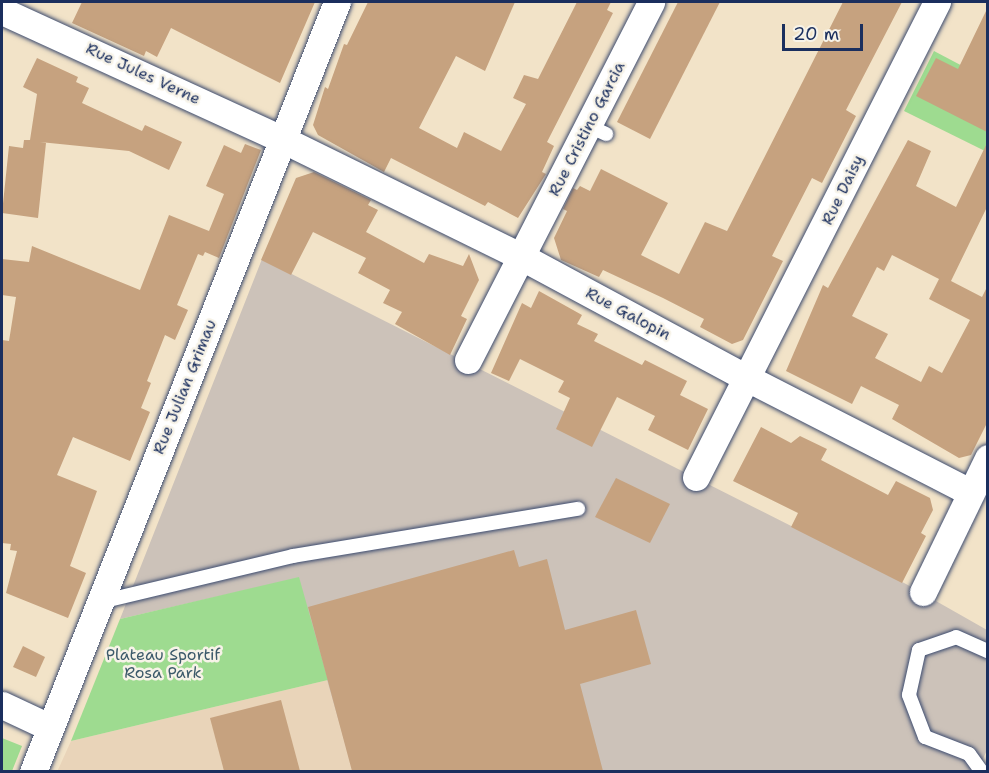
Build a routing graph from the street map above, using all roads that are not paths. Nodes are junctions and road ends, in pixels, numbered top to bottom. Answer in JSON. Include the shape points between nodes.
{"nodes":[{"id":1,"x":337,"y":2,"type":"edge"},
{"id":2,"x":651,"y":2,"type":"edge"},
{"id":3,"x":937,"y":2,"type":"edge"},
{"id":4,"x":2,"y":11,"type":"edge"},
{"id":5,"x":284,"y":140,"type":"junction"},
{"id":6,"x":522,"y":257,"type":"junction"},
{"id":7,"x":468,"y":360,"type":"dead end"},
{"id":8,"x":749,"y":380,"type":"junction"},
{"id":9,"x":987,"y":458,"type":"edge"},
{"id":10,"x":696,"y":477,"type":"dead end"},
{"id":11,"x":970,"y":492,"type":"junction"},
{"id":12,"x":578,"y":510,"type":"dead end"},
{"id":13,"x":923,"y":592,"type":"dead end"},
{"id":14,"x":99,"y":602,"type":"junction"},
{"id":15,"x":987,"y":651,"type":"edge"},
{"id":16,"x":2,"y":705,"type":"edge"},
{"id":17,"x":49,"y":728,"type":"junction"},
{"id":18,"x":33,"y":771,"type":"edge"},
{"id":19,"x":982,"y":771,"type":"edge"}],
"edges":[{"from":1,"to":5,"type":"street","name":"Rue Julian Grimau"},
{"from":2,"to":6,"type":"street","name":"Rue Cristino Garcia","via":[[597,130]]},
{"from":3,"to":8,"type":"street","name":"Rue Daisy"},
{"from":4,"to":5,"type":"street","name":"Rue Jules Verne"},
{"from":5,"to":6,"type":"street","name":"Rue Galopin"},
{"from":5,"to":14,"type":"street","name":"Rue Julian Grimau"},
{"from":6,"to":7,"type":"street","name":"Rue Cristino Garcia"},
{"from":6,"to":8,"type":"street","name":"Rue Galopin"},
{"from":8,"to":10,"type":"street","name":"Rue Daisy"},
{"from":8,"to":11,"type":"street","name":"Rue Galopin"},
{"from":9,"to":11,"type":"street"},
{"from":11,"to":13,"type":"street"},
{"from":12,"to":14,"type":"lane","via":[[293,556]]},
{"from":14,"to":17,"type":"street","name":"Rue Julian Grimau"},
{"from":15,"to":19,"type":"lane","via":[[956,638],[919,650],[909,695],[926,737],[969,754]]},
{"from":16,"to":17,"type":"street"},
{"from":17,"to":18,"type":"street","name":"Rue Julian Grimau"}]}
